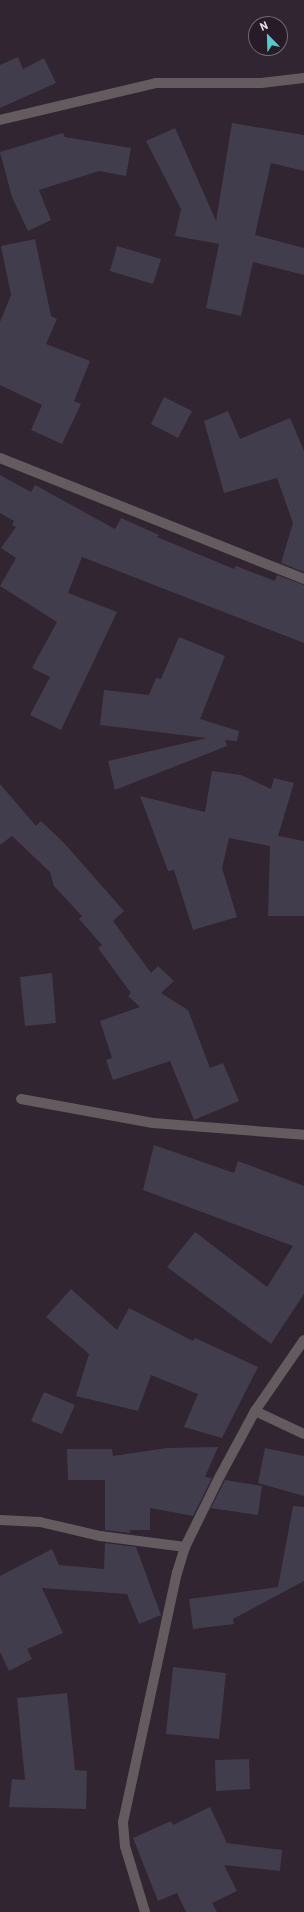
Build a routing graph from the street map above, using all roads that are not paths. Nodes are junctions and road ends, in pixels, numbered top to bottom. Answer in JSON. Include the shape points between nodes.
{"nodes":[{"id":1,"x":304,"y":78,"type":"edge"},
{"id":2,"x":0,"y":120,"type":"edge"},
{"id":3,"x":0,"y":458,"type":"edge"},
{"id":4,"x":304,"y":579,"type":"edge"},
{"id":5,"x":21,"y":1099,"type":"dead end"},
{"id":6,"x":304,"y":1135,"type":"edge"},
{"id":7,"x":304,"y":1340,"type":"edge"},
{"id":8,"x":255,"y":1411,"type":"junction"},
{"id":9,"x":304,"y":1434,"type":"edge"},
{"id":10,"x":0,"y":1520,"type":"edge"},
{"id":11,"x":185,"y":1547,"type":"junction"},
{"id":12,"x":145,"y":1912,"type":"edge"}],
"edges":[{"from":1,"to":2,"type":"street","via":[[261,83],[156,83]]},
{"from":3,"to":4,"type":"street"},
{"from":5,"to":6,"type":"street","via":[[153,1123]]},
{"from":7,"to":8,"type":"street"},
{"from":8,"to":9,"type":"street"},
{"from":8,"to":11,"type":"street"},
{"from":10,"to":11,"type":"street","via":[[40,1522],[100,1536]]},
{"from":11,"to":12,"type":"street","via":[[157,1657],[123,1822],[125,1846]]}]}
